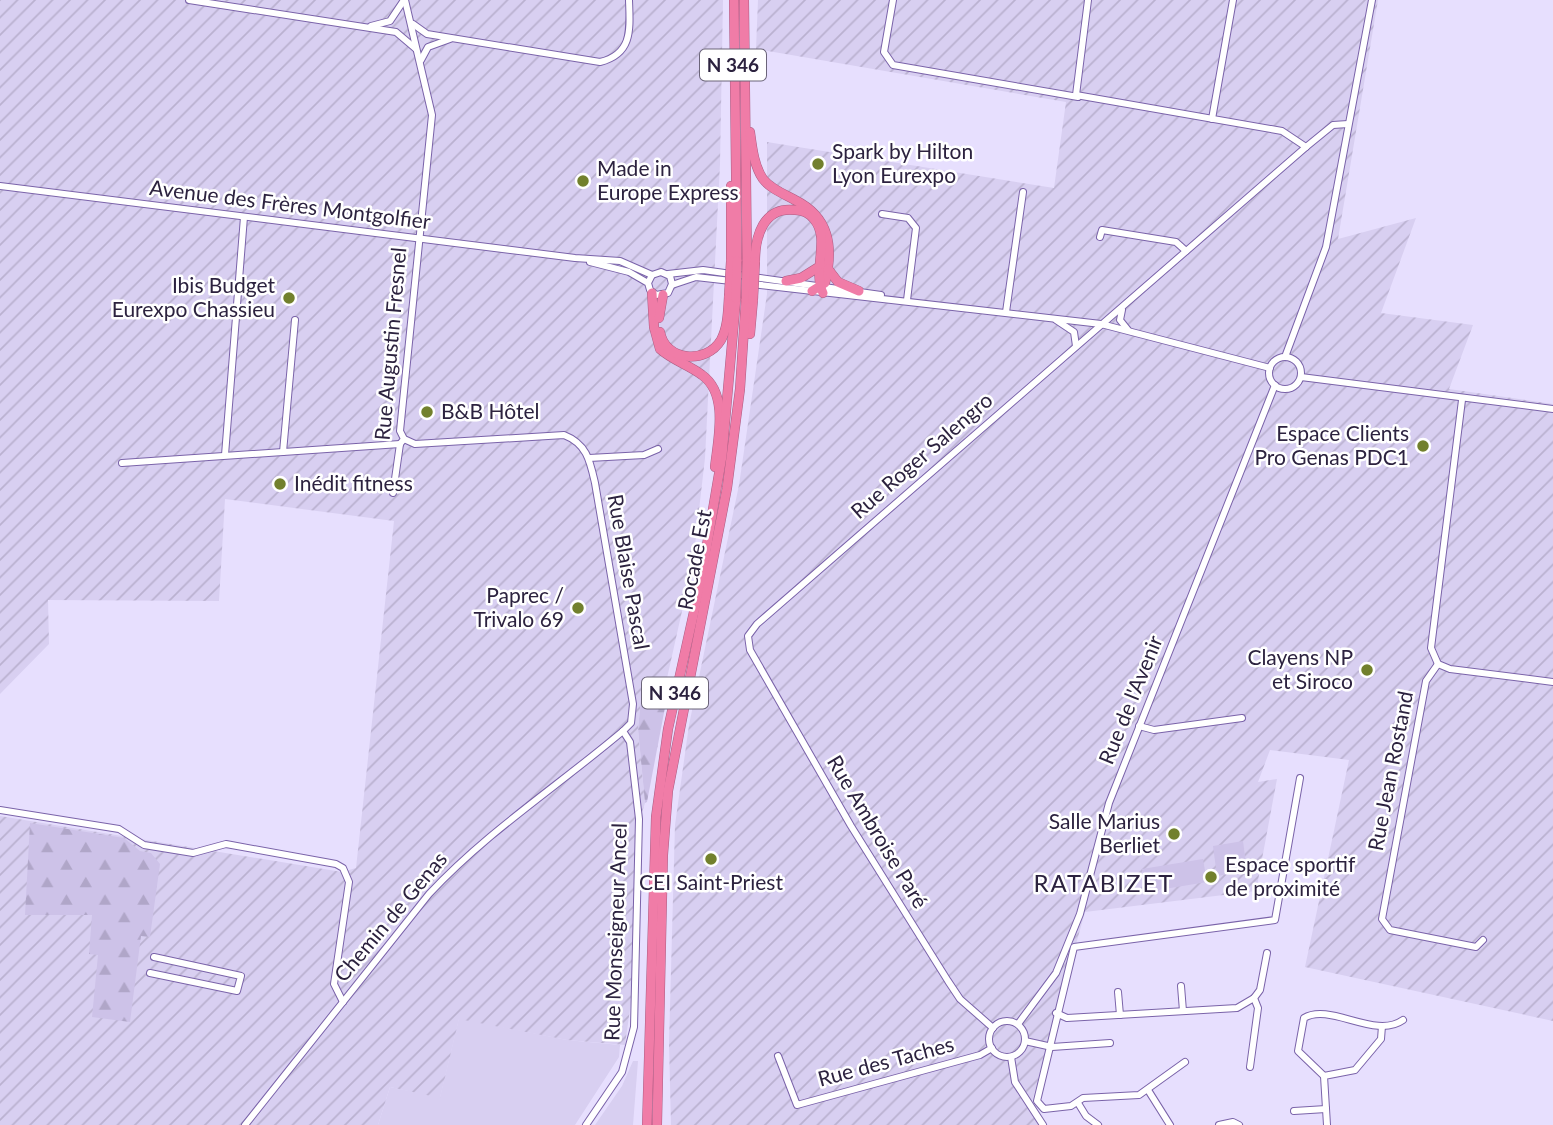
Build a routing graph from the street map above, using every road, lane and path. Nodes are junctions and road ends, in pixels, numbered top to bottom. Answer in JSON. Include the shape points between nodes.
{"nodes":[{"id":1,"x":189,"y":0,"type":"edge"},
{"id":2,"x":404,"y":0,"type":"edge"},
{"id":3,"x":629,"y":0,"type":"edge"},
{"id":4,"x":734,"y":0,"type":"edge"},
{"id":5,"x":744,"y":0,"type":"edge"},
{"id":6,"x":893,"y":0,"type":"edge"},
{"id":7,"x":1088,"y":0,"type":"edge"},
{"id":8,"x":1233,"y":0,"type":"edge"},
{"id":9,"x":1370,"y":0,"type":"edge"},
{"id":10,"x":410,"y":19,"type":"junction"},
{"id":11,"x":366,"y":26,"type":"junction"},
{"id":12,"x":452,"y":38,"type":"junction"},
{"id":13,"x":418,"y":53,"type":"junction"},
{"id":14,"x":421,"y":62,"type":"junction"},
{"id":15,"x":1081,"y":97,"type":"junction"},
{"id":16,"x":744,"y":112,"type":"junction"},
{"id":17,"x":1212,"y":119,"type":"junction"},
{"id":18,"x":1348,"y":124,"type":"junction"},
{"id":19,"x":1306,"y":147,"type":"junction"},
{"id":20,"x":0,"y":186,"type":"edge"},
{"id":21,"x":1023,"y":192,"type":"dead end"},
{"id":22,"x":882,"y":214,"type":"dead end"},
{"id":23,"x":244,"y":217,"type":"junction"},
{"id":24,"x":1100,"y":237,"type":"dead end"},
{"id":25,"x":417,"y":239,"type":"junction"},
{"id":26,"x":1325,"y":250,"type":"junction"},
{"id":27,"x":1186,"y":251,"type":"junction"},
{"id":28,"x":1335,"y":253,"type":"dead end"},
{"id":29,"x":575,"y":258,"type":"junction"},
{"id":30,"x":742,"y":261,"type":"junction"},
{"id":31,"x":817,"y":268,"type":"junction"},
{"id":32,"x":828,"y":269,"type":"junction"},
{"id":33,"x":668,"y":274,"type":"junction"},
{"id":34,"x":652,"y":275,"type":"junction"},
{"id":35,"x":786,"y":281,"type":"junction"},
{"id":36,"x":648,"y":283,"type":"junction"},
{"id":37,"x":672,"y":285,"type":"junction"},
{"id":38,"x":818,"y":290,"type":"junction"},
{"id":39,"x":859,"y":291,"type":"junction"},
{"id":40,"x":652,"y":293,"type":"junction"},
{"id":41,"x":663,"y":295,"type":"junction"},
{"id":42,"x":741,"y":298,"type":"junction"},
{"id":43,"x":907,"y":300,"type":"junction"},
{"id":44,"x":1127,"y":303,"type":"junction"},
{"id":45,"x":1006,"y":312,"type":"junction"},
{"id":46,"x":1051,"y":317,"type":"junction"},
{"id":47,"x":295,"y":320,"type":"dead end"},
{"id":48,"x":1101,"y":324,"type":"junction"},
{"id":49,"x":1129,"y":330,"type":"junction"},
{"id":50,"x":1076,"y":346,"type":"junction"},
{"id":51,"x":1285,"y":358,"type":"junction"},
{"id":52,"x":1270,"y":368,"type":"junction"},
{"id":53,"x":1301,"y":377,"type":"junction"},
{"id":54,"x":1275,"y":385,"type":"junction"},
{"id":55,"x":1462,"y":400,"type":"junction"},
{"id":56,"x":1553,"y":409,"type":"edge"},
{"id":57,"x":402,"y":442,"type":"junction"},
{"id":58,"x":658,"y":449,"type":"dead end"},
{"id":59,"x":283,"y":452,"type":"junction"},
{"id":60,"x":225,"y":455,"type":"junction"},
{"id":61,"x":589,"y":458,"type":"junction"},
{"id":62,"x":122,"y":463,"type":"dead end"},
{"id":63,"x":393,"y":493,"type":"dead end"},
{"id":64,"x":711,"y":525,"type":"junction"},
{"id":65,"x":747,"y":643,"type":"joint"},
{"id":66,"x":1438,"y":664,"type":"junction"},
{"id":67,"x":1553,"y":682,"type":"edge"},
{"id":68,"x":1242,"y":718,"type":"dead end"},
{"id":69,"x":1139,"y":726,"type":"junction"},
{"id":70,"x":623,"y":731,"type":"junction"},
{"id":71,"x":1300,"y":778,"type":"dead end"},
{"id":72,"x":0,"y":810,"type":"edge"},
{"id":73,"x":1483,"y":940,"type":"dead end"},
{"id":74,"x":1267,"y":953,"type":"dead end"},
{"id":75,"x":153,"y":957,"type":"dead end"},
{"id":76,"x":150,"y":972,"type":"dead end"},
{"id":77,"x":1181,"y":986,"type":"dead end"},
{"id":78,"x":1118,"y":992,"type":"dead end"},
{"id":79,"x":1254,"y":998,"type":"junction"},
{"id":80,"x":343,"y":1002,"type":"junction"},
{"id":81,"x":1183,"y":1011,"type":"junction"},
{"id":82,"x":1056,"y":1013,"type":"junction"},
{"id":83,"x":1120,"y":1015,"type":"junction"},
{"id":84,"x":1403,"y":1020,"type":"dead end"},
{"id":85,"x":1018,"y":1024,"type":"junction"},
{"id":86,"x":1382,"y":1026,"type":"junction"},
{"id":87,"x":993,"y":1028,"type":"junction"},
{"id":88,"x":1025,"y":1041,"type":"junction"},
{"id":89,"x":1110,"y":1043,"type":"dead end"},
{"id":90,"x":1048,"y":1046,"type":"junction"},
{"id":91,"x":992,"y":1048,"type":"junction"},
{"id":92,"x":778,"y":1056,"type":"dead end"},
{"id":93,"x":1011,"y":1058,"type":"junction"},
{"id":94,"x":1185,"y":1062,"type":"dead end"},
{"id":95,"x":1250,"y":1067,"type":"dead end"},
{"id":96,"x":1324,"y":1076,"type":"junction"},
{"id":97,"x":1148,"y":1090,"type":"junction"},
{"id":98,"x":1078,"y":1103,"type":"junction"},
{"id":99,"x":1326,"y":1108,"type":"junction"},
{"id":100,"x":1294,"y":1111,"type":"dead end"},
{"id":101,"x":244,"y":1125,"type":"edge"},
{"id":102,"x":586,"y":1125,"type":"edge"},
{"id":103,"x":645,"y":1125,"type":"edge"},
{"id":104,"x":657,"y":1125,"type":"edge"},
{"id":105,"x":1044,"y":1125,"type":"edge"},
{"id":106,"x":1098,"y":1125,"type":"edge"},
{"id":107,"x":1170,"y":1125,"type":"edge"},
{"id":108,"x":1219,"y":1125,"type":"edge"},
{"id":109,"x":1239,"y":1125,"type":"edge"},
{"id":110,"x":1327,"y":1125,"type":"edge"}],
"edges":[{"from":1,"to":11,"type":"street"},
{"from":2,"to":10,"type":"street","name":"Rue Augustin Fresnel"},
{"from":2,"to":11,"type":"street","via":[[390,21]]},
{"from":3,"to":12,"type":"street","via":[[630,35],[623,51],[600,62]]},
{"from":4,"to":30,"type":"highway","number":"N 346","via":[[735,129],[730,138]]},
{"from":5,"to":16,"type":"highway","name":"Rocade Est","number":"N 346"},
{"from":6,"to":15,"type":"street","via":[[884,52],[892,65]]},
{"from":7,"to":15,"type":"street","via":[[1075,90]]},
{"from":8,"to":17,"type":"street"},
{"from":9,"to":18,"type":"street"},
{"from":10,"to":12,"type":"street","via":[[424,33]]},
{"from":10,"to":13,"type":"street","name":"Rue Augustin Fresnel"},
{"from":11,"to":13,"type":"street","via":[[401,34]]},
{"from":12,"to":14,"type":"street","via":[[428,47]]},
{"from":13,"to":14,"type":"street","name":"Rue Augustin Fresnel"},
{"from":14,"to":25,"type":"street","name":"Rue Augustin Fresnel","via":[[432,132]]},
{"from":15,"to":17,"type":"street"},
{"from":16,"to":30,"type":"highway","name":"Rocade Est","number":"N 346"},
{"from":16,"to":32,"type":"highway","via":[[762,178],[814,210],[822,221]]},
{"from":17,"to":19,"type":"street","via":[[1282,131]]},
{"from":18,"to":19,"type":"street","name":"Rue Roger Salengro","via":[[1333,125]]},
{"from":18,"to":26,"type":"street"},
{"from":19,"to":27,"type":"street","name":"Rue Roger Salengro"},
{"from":20,"to":23,"type":"street","name":"Avenue des Frères Montgolfier"},
{"from":21,"to":45,"type":"street"},
{"from":22,"to":43,"type":"street","via":[[908,218],[916,228]]},
{"from":23,"to":25,"type":"street","name":"Avenue des Frères Montgolfier"},
{"from":23,"to":60,"type":"street"},
{"from":24,"to":27,"type":"street","via":[[1102,230],[1176,242]]},
{"from":25,"to":29,"type":"street","name":"Avenue des Frères Montgolfier"},
{"from":25,"to":57,"type":"street","name":"Rue Augustin Fresnel"},
{"from":26,"to":28,"type":"street"},
{"from":26,"to":51,"type":"street"},
{"from":27,"to":44,"type":"street","name":"Rue Roger Salengro"},
{"from":29,"to":34,"type":"street","name":"Avenue des Frères Montgolfier","via":[[620,261]]},
{"from":29,"to":36,"type":"street","name":"Avenue des Frères Montgolfier","via":[[629,272]]},
{"from":30,"to":31,"type":"highway","via":[[761,226],[771,214],[785,209],[803,211],[814,219],[821,234]]},
{"from":30,"to":42,"type":"highway","name":"Rocade Est","number":"N 346","bridge":true},
{"from":30,"to":42,"type":"highway","bridge":true},
{"from":31,"to":35,"type":"highway"},
{"from":31,"to":38,"type":"highway"},
{"from":32,"to":38,"type":"highway"},
{"from":32,"to":39,"type":"highway","via":[[838,282]]},
{"from":33,"to":34,"type":"street","name":"Avenue des Frères Montgolfier"},
{"from":33,"to":35,"type":"street","name":"Avenue des Frères Montgolfier","via":[[704,270]]},
{"from":33,"to":37,"type":"street"},
{"from":34,"to":36,"type":"street"},
{"from":35,"to":38,"type":"street","name":"Avenue des Frères Montgolfier"},
{"from":36,"to":40,"type":"street"},
{"from":37,"to":38,"type":"street","name":"Avenue des Frères Montgolfier","via":[[708,277]]},
{"from":37,"to":41,"type":"street"},
{"from":38,"to":39,"type":"street","name":"Avenue des Frères Montgolfier"},
{"from":38,"to":43,"type":"street","name":"Avenue des Frères Montgolfier"},
{"from":39,"to":43,"type":"street","name":"Avenue des Frères Montgolfier"},
{"from":40,"to":41,"type":"street"},
{"from":40,"to":64,"type":"highway","via":[[660,349],[705,377],[716,393]]},
{"from":41,"to":42,"type":"highway","via":[[661,338],[671,350],[694,357],[709,352],[721,340],[727,319]]},
{"from":42,"to":64,"type":"highway","name":"Rocade Est","number":"N 346"},
{"from":42,"to":104,"type":"highway","name":"Rocade Est","number":"N 346","via":[[740,390],[725,500],[668,791]]},
{"from":43,"to":45,"type":"street","name":"Avenue des Frères Montgolfier"},
{"from":44,"to":48,"type":"street","name":"Rue Roger Salengro"},
{"from":44,"to":49,"type":"street","via":[[1119,320]]},
{"from":45,"to":46,"type":"street","name":"Avenue des Frères Montgolfier"},
{"from":46,"to":48,"type":"street","name":"Avenue des Frères Montgolfier"},
{"from":46,"to":50,"type":"street","via":[[1074,332]]},
{"from":47,"to":59,"type":"street"},
{"from":48,"to":49,"type":"street","name":"Avenue des Frères Montgolfier"},
{"from":48,"to":50,"type":"street","name":"Rue Roger Salengro"},
{"from":49,"to":52,"type":"street","name":"Avenue des Frères Montgolfier"},
{"from":50,"to":65,"type":"street","name":"Rue Roger Salengro","via":[[757,624]]},
{"from":51,"to":52,"type":"street"},
{"from":51,"to":53,"type":"street","via":[[1298,363]]},
{"from":52,"to":54,"type":"street"},
{"from":53,"to":54,"type":"street","via":[[1288,389]]},
{"from":53,"to":55,"type":"street"},
{"from":54,"to":69,"type":"street","name":"Rue de l'Avenir"},
{"from":55,"to":56,"type":"street"},
{"from":55,"to":66,"type":"street","via":[[1431,648]]},
{"from":57,"to":59,"type":"street"},
{"from":57,"to":61,"type":"street","via":[[564,435],[578,440]]},
{"from":57,"to":63,"type":"street","name":"Rue Augustin Fresnel"},
{"from":58,"to":61,"type":"street","via":[[644,455]]},
{"from":59,"to":60,"type":"street"},
{"from":60,"to":62,"type":"street"},
{"from":61,"to":70,"type":"street","name":"Rue Blaise Pascal","via":[[633,704],[631,723]]},
{"from":64,"to":103,"type":"highway","name":"Rocade Est","number":"N 346","via":[[668,729],[656,817]]},
{"from":65,"to":87,"type":"street","name":"Rue Ambroise Paré","via":[[851,826],[948,981],[960,999]]},
{"from":66,"to":67,"type":"street"},
{"from":66,"to":73,"type":"street","name":"Rue Jean Rostand","via":[[1426,681],[1382,919],[1390,930],[1476,947]]},
{"from":68,"to":69,"type":"street","via":[[1154,730]]},
{"from":69,"to":85,"type":"street","name":"Rue de l'Avenir","via":[[1100,827],[1080,914],[1056,972]]},
{"from":70,"to":80,"type":"street","name":"Chemin de Genas","via":[[467,854]]},
{"from":70,"to":102,"type":"street","name":"Rue Monseigneur Ancel","via":[[630,742],[639,819],[634,1027],[622,1072]]},
{"from":71,"to":82,"type":"street","via":[[1275,920],[1074,947]]},
{"from":72,"to":80,"type":"street","via":[[119,828],[144,845],[193,853],[226,844],[335,864],[349,882],[334,984]]},
{"from":74,"to":79,"type":"street"},
{"from":75,"to":76,"type":"street","via":[[241,976],[237,991]]},
{"from":77,"to":81,"type":"street"},
{"from":78,"to":83,"type":"street"},
{"from":79,"to":81,"type":"street","via":[[1237,1007]]},
{"from":79,"to":95,"type":"street","via":[[1258,1008]]},
{"from":80,"to":101,"type":"street","name":"Chemin de Genas"},
{"from":81,"to":83,"type":"street"},
{"from":82,"to":83,"type":"street","via":[[1067,1018]]},
{"from":82,"to":90,"type":"street"},
{"from":84,"to":86,"type":"street"},
{"from":85,"to":87,"type":"street","via":[[1006,1020]]},
{"from":85,"to":88,"type":"street"},
{"from":86,"to":96,"type":"street","via":[[1381,1039],[1355,1070]]},
{"from":86,"to":96,"type":"street","via":[[1315,1014],[1304,1018],[1298,1051]]},
{"from":87,"to":91,"type":"street"},
{"from":88,"to":90,"type":"street"},
{"from":88,"to":93,"type":"street"},
{"from":89,"to":90,"type":"street"},
{"from":90,"to":98,"type":"street","via":[[1037,1101],[1044,1109]]},
{"from":91,"to":92,"type":"street","name":"Rue des Taches","via":[[797,1105]]},
{"from":91,"to":93,"type":"street","via":[[1001,1057]]},
{"from":93,"to":105,"type":"street","via":[[1015,1082]]},
{"from":94,"to":97,"type":"street"},
{"from":96,"to":99,"type":"street"},
{"from":97,"to":98,"type":"street","via":[[1129,1096],[1083,1098]]},
{"from":97,"to":107,"type":"street"},
{"from":98,"to":106,"type":"street"},
{"from":99,"to":100,"type":"street"},
{"from":99,"to":110,"type":"street"},
{"from":108,"to":109,"type":"street"}]}
